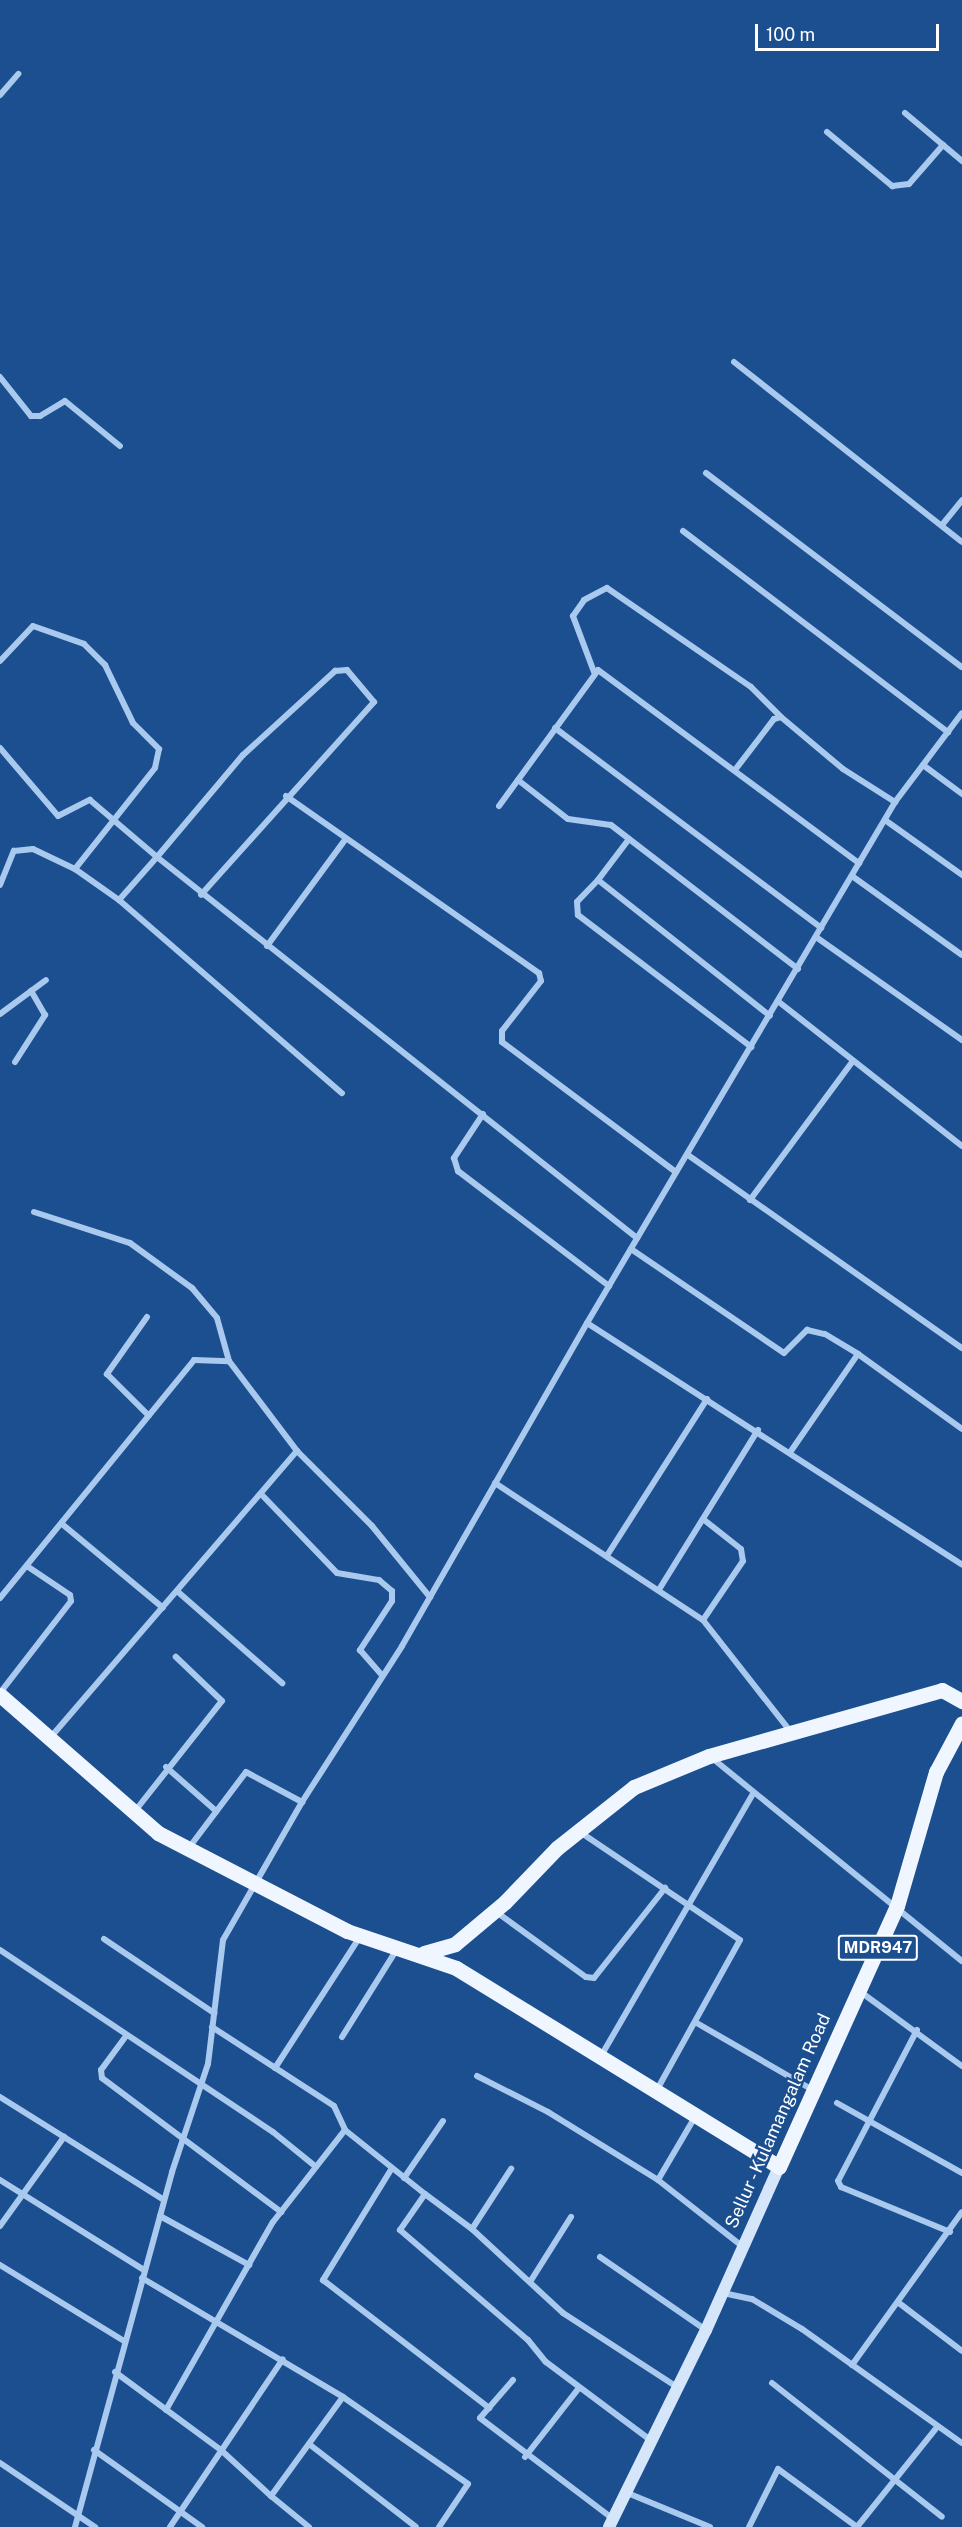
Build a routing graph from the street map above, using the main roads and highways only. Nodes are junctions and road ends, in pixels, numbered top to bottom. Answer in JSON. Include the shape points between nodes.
{"nodes":[{"id":1,"x":0,"y":1694,"type":"edge"},
{"id":2,"x":962,"y":1701,"type":"edge"},
{"id":3,"x":962,"y":1723,"type":"edge"},
{"id":4,"x":424,"y":1953,"type":"junction"},
{"id":5,"x":779,"y":2167,"type":"junction"},
{"id":6,"x":611,"y":2523,"type":"edge"}],
"edges":[{"from":1,"to":4,"type":"main road","via":[[132,1814],[188,1849],[361,1935]]},
{"from":2,"to":4,"type":"main road","via":[[942,1690],[709,1756],[634,1787],[578,1831],[455,1944]]},
{"from":3,"to":5,"type":"main road","name":"Sellur - Kulamangalam Road","number":"MDR947","via":[[936,1772],[897,1906],[863,1994],[813,2090]]},
{"from":4,"to":5,"type":"main road","via":[[456,1968]]},
{"from":5,"to":6,"type":"main road","name":"Sellur - Kulamangalam Road","number":"MDR947","via":[[706,2330],[649,2439]]}]}
